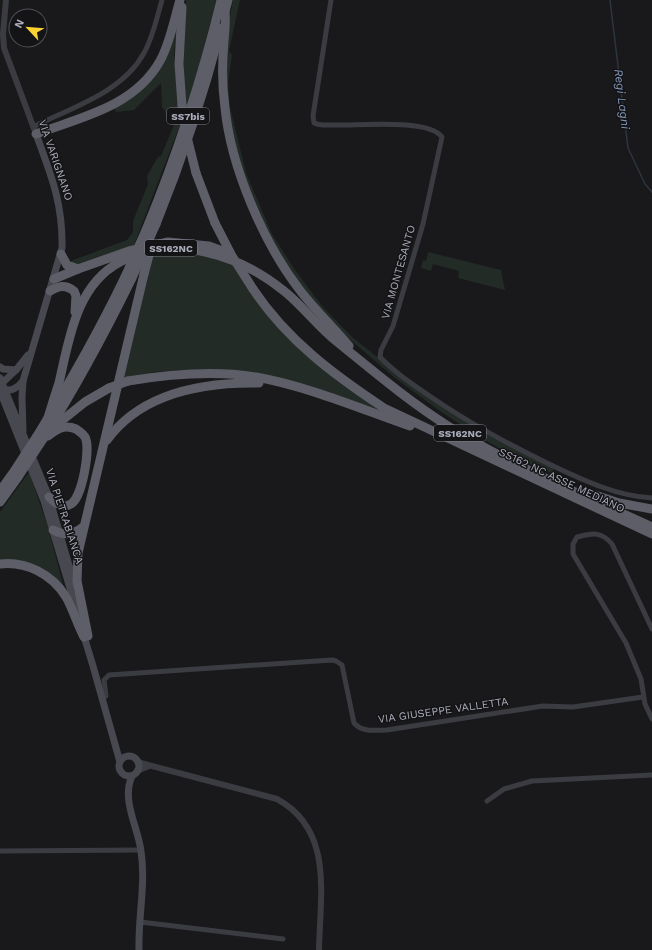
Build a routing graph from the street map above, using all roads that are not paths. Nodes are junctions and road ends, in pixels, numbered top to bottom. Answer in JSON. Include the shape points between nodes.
{"nodes":[{"id":1,"x":6,"y":0,"type":"edge"},
{"id":2,"x":162,"y":0,"type":"edge"},
{"id":3,"x":181,"y":0,"type":"edge"},
{"id":4,"x":221,"y":0,"type":"edge"},
{"id":5,"x":228,"y":0,"type":"edge"},
{"id":6,"x":331,"y":0,"type":"edge"},
{"id":7,"x":225,"y":11,"type":"junction"},
{"id":8,"x":34,"y":130,"type":"junction"},
{"id":9,"x":156,"y":224,"type":"junction"},
{"id":10,"x":61,"y":254,"type":"junction"},
{"id":11,"x":78,"y":269,"type":"junction"},
{"id":12,"x":129,"y":277,"type":"junction"},
{"id":13,"x":54,"y":279,"type":"junction"},
{"id":14,"x":284,"y":290,"type":"junction"},
{"id":15,"x":50,"y":291,"type":"junction"},
{"id":16,"x":74,"y":318,"type":"junction"},
{"id":17,"x":30,"y":352,"type":"junction"},
{"id":18,"x":367,"y":365,"type":"junction"},
{"id":19,"x":0,"y":367,"type":"edge"},
{"id":20,"x":16,"y":370,"type":"junction"},
{"id":21,"x":23,"y":381,"type":"junction"},
{"id":22,"x":280,"y":383,"type":"junction"},
{"id":23,"x":1,"y":386,"type":"edge"},
{"id":24,"x":47,"y":421,"type":"junction"},
{"id":25,"x":23,"y":432,"type":"junction"},
{"id":26,"x":441,"y":436,"type":"junction"},
{"id":27,"x":40,"y":437,"type":"junction"},
{"id":28,"x":104,"y":445,"type":"junction"},
{"id":29,"x":17,"y":474,"type":"junction"},
{"id":30,"x":562,"y":485,"type":"junction"},
{"id":31,"x":0,"y":491,"type":"edge"},
{"id":32,"x":49,"y":497,"type":"junction"},
{"id":33,"x":652,"y":498,"type":"edge"},
{"id":34,"x":0,"y":502,"type":"edge"},
{"id":35,"x":652,"y":509,"type":"edge"},
{"id":36,"x":629,"y":525,"type":"junction"},
{"id":37,"x":83,"y":527,"type":"junction"},
{"id":38,"x":652,"y":527,"type":"edge"},
{"id":39,"x":57,"y":532,"type":"junction"},
{"id":40,"x":652,"y":534,"type":"edge"},
{"id":41,"x":652,"y":539,"type":"edge"},
{"id":42,"x":0,"y":564,"type":"edge"},
{"id":43,"x":652,"y":630,"type":"edge"},
{"id":44,"x":86,"y":636,"type":"junction"},
{"id":45,"x":643,"y":698,"type":"junction"},
{"id":46,"x":102,"y":699,"type":"junction"},
{"id":47,"x":652,"y":719,"type":"edge"},
{"id":48,"x":115,"y":746,"type":"junction"},
{"id":49,"x":130,"y":757,"type":"junction"},
{"id":50,"x":120,"y":762,"type":"junction"},
{"id":51,"x":138,"y":762,"type":"junction"},
{"id":52,"x":149,"y":766,"type":"junction"},
{"id":53,"x":134,"y":773,"type":"junction"},
{"id":54,"x":123,"y":774,"type":"junction"},
{"id":55,"x":652,"y":775,"type":"edge"},
{"id":56,"x":487,"y":801,"type":"dead end"},
{"id":57,"x":130,"y":805,"type":"junction"},
{"id":58,"x":141,"y":850,"type":"junction"},
{"id":59,"x":0,"y":851,"type":"edge"},
{"id":60,"x":140,"y":922,"type":"junction"},
{"id":61,"x":283,"y":939,"type":"dead end"},
{"id":62,"x":139,"y":950,"type":"edge"},
{"id":63,"x":319,"y":950,"type":"edge"}],
"edges":[{"from":1,"to":8,"type":"street","name":"VIA VARIGNANO","via":[[2,34],[4,48]]},
{"from":2,"to":8,"type":"street","via":[[148,46],[128,75],[109,89]]},
{"from":3,"to":8,"type":"highway","via":[[160,60],[140,87],[107,108]]},
{"from":3,"to":26,"type":"highway","bridge":true,"via":[[179,64],[187,137],[196,173],[215,223],[232,256],[253,289],[301,346],[343,381],[384,408]]},
{"from":4,"to":12,"type":"highway","number":"SS7bis","bridge":true,"via":[[194,100]]},
{"from":5,"to":7,"type":"highway","number":"SS7bis"},
{"from":6,"to":33,"type":"street","name":"VIA MONTESANTO","via":[[313,116],[314,124],[413,125],[442,137],[422,224],[393,326],[380,357],[423,391],[511,446],[587,482],[618,492]]},
{"from":7,"to":9,"type":"highway","number":"SS7bis","via":[[200,102]]},
{"from":7,"to":18,"type":"highway","via":[[227,25],[222,82],[225,110],[240,176],[251,206],[274,251],[299,289]]},
{"from":8,"to":10,"type":"main road","name":"VIA VARIGNANO","via":[[60,203]]},
{"from":9,"to":12,"type":"highway","number":"SS7bis","bridge":true},
{"from":9,"to":28,"type":"highway","bridge":true},
{"from":10,"to":11,"type":"highway","via":[[67,265]]},
{"from":10,"to":13,"type":"main road","name":"VIA VARIGNANO"},
{"from":11,"to":13,"type":"highway"},
{"from":11,"to":14,"type":"highway","via":[[129,251],[168,242],[182,242],[209,246],[235,255],[268,276]]},
{"from":12,"to":24,"type":"highway","number":"SS7bis"},
{"from":12,"to":27,"type":"highway","number":"SS7bis","via":[[110,322],[73,391]]},
{"from":13,"to":15,"type":"main road","name":"VIA VARIGNANO"},
{"from":14,"to":16,"type":"highway","number":"SS162NC","via":[[226,258],[199,251],[159,249],[119,262],[102,275],[88,292]]},
{"from":14,"to":18,"type":"highway","number":"SS162NC","via":[[334,340]]},
{"from":15,"to":16,"type":"highway","via":[[64,286],[74,291]]},
{"from":15,"to":17,"type":"main road","name":"VIA VARIGNANO"},
{"from":16,"to":24,"type":"highway","number":"SS162NC"},
{"from":17,"to":20,"type":"main road","name":"VIA VARIGNANO"},
{"from":17,"to":21,"type":"main road","name":"VIA VARIGNANO"},
{"from":18,"to":30,"type":"highway","number":"SS162NC","via":[[446,425],[488,450]]},
{"from":19,"to":20,"type":"main road"},
{"from":20,"to":23,"type":"main road","name":"VIA VARIGNANO"},
{"from":21,"to":23,"type":"main road","via":[[18,388]]},
{"from":21,"to":25,"type":"main road","name":"VIA VARIGNANO"},
{"from":22,"to":26,"type":"highway"},
{"from":22,"to":27,"type":"highway","bridge":true,"via":[[231,374],[163,375],[128,381],[84,402]]},
{"from":22,"to":28,"type":"highway","via":[[210,385],[172,394],[148,404],[127,417]]},
{"from":23,"to":25,"type":"main road","name":"VIA PIETRABIANCA"},
{"from":23,"to":39,"type":"main road","name":"VIA PIETRABIANCA"},
{"from":24,"to":27,"type":"highway","number":"SS7bis"},
{"from":25,"to":32,"type":"main road","name":"VIA PIETRABIANCA"},
{"from":26,"to":36,"type":"highway","name":"SS162 NC ASSE MEDIANO"},
{"from":27,"to":29,"type":"highway","number":"SS7bis","bridge":true},
{"from":27,"to":32,"type":"highway","via":[[58,428],[69,426],[85,436],[87,451],[77,497],[70,505],[60,505]]},
{"from":28,"to":37,"type":"highway"},
{"from":29,"to":31,"type":"highway","number":"SS7bis"},
{"from":29,"to":34,"type":"highway","number":"SS7bis"},
{"from":30,"to":35,"type":"highway","via":[[619,503]]},
{"from":30,"to":38,"type":"highway"},
{"from":32,"to":39,"type":"main road","name":"VIA PIETRABIANCA"},
{"from":36,"to":40,"type":"highway"},
{"from":36,"to":41,"type":"highway"},
{"from":37,"to":39,"type":"highway","via":[[75,533]]},
{"from":37,"to":44,"type":"highway","via":[[78,553],[77,581]]},
{"from":39,"to":44,"type":"main road","name":"VIA PIETRABIANCA"},
{"from":42,"to":44,"type":"highway","via":[[10,563],[35,568],[51,579],[65,596]]},
{"from":43,"to":45,"type":"street","via":[[612,544],[602,534],[597,533],[577,537],[573,544],[573,554],[626,643],[641,679]]},
{"from":44,"to":46,"type":"main road","name":"VIA PIETRABIANCA"},
{"from":45,"to":46,"type":"street","name":"VIA GIUSEPPE VALLETTA","via":[[573,707],[543,706],[387,730],[368,730],[354,723],[342,665],[332,660],[109,675],[104,680],[106,696]]},
{"from":45,"to":47,"type":"street"},
{"from":46,"to":48,"type":"main road","name":"VIA PIETRABIANCA"},
{"from":48,"to":49,"type":"main road"},
{"from":48,"to":50,"type":"main road","name":"VIA PIETRABIANCA"},
{"from":49,"to":50,"type":"main road"},
{"from":49,"to":51,"type":"main road"},
{"from":50,"to":54,"type":"main road","name":"VIA PIETRABIANCA","via":[[119,768]]},
{"from":51,"to":52,"type":"street"},
{"from":51,"to":53,"type":"main road","name":"VIA PIETRABIANCA"},
{"from":52,"to":53,"type":"street"},
{"from":52,"to":63,"type":"street","via":[[277,799],[287,804],[303,819],[313,835],[319,853]]},
{"from":53,"to":54,"type":"main road"},
{"from":53,"to":57,"type":"main road","name":"VIA PIETRABIANCA","via":[[128,786]]},
{"from":54,"to":57,"type":"main road","name":"VIA PIETRABIANCA","via":[[125,793]]},
{"from":55,"to":56,"type":"street","via":[[532,781],[504,789]]},
{"from":57,"to":58,"type":"main road","name":"VIA PIETRABIANCA"},
{"from":58,"to":59,"type":"street"},
{"from":58,"to":60,"type":"main road","name":"VIA PIETRABIANCA","via":[[143,892]]},
{"from":60,"to":61,"type":"street"},
{"from":60,"to":62,"type":"main road","name":"VIA PIETRABIANCA"}]}
